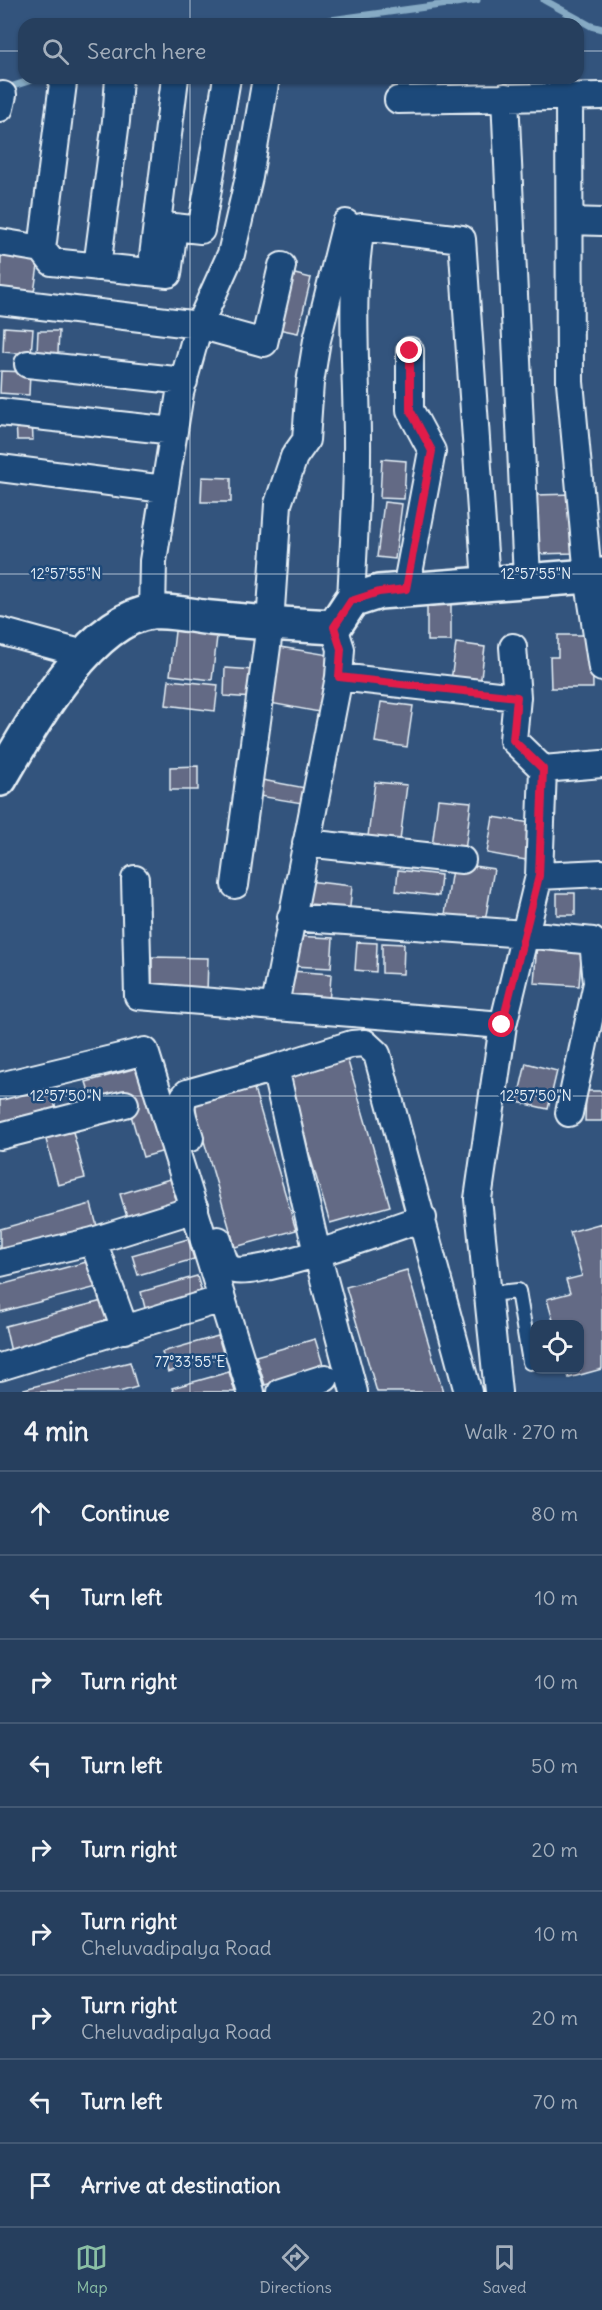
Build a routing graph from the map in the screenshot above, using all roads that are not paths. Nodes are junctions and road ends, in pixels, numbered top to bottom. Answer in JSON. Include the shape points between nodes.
{"nodes":[{"id":1,"x":63,"y":84,"type":"edge"},
{"id":2,"x":119,"y":84,"type":"edge"},
{"id":3,"x":174,"y":84,"type":"edge"},
{"id":4,"x":226,"y":84,"type":"edge"},
{"id":5,"x":265,"y":84,"type":"edge"},
{"id":6,"x":602,"y":96,"type":"edge"},
{"id":7,"x":505,"y":97,"type":"junction"},
{"id":8,"x":569,"y":97,"type":"junction"},
{"id":9,"x":399,"y":100,"type":"dead end"},
{"id":10,"x":347,"y":220,"type":"dead end"},
{"id":11,"x":570,"y":221,"type":"junction"},
{"id":12,"x":602,"y":222,"type":"edge"},
{"id":13,"x":0,"y":242,"type":"edge"},
{"id":14,"x":42,"y":249,"type":"junction"},
{"id":15,"x":282,"y":266,"type":"dead end"},
{"id":16,"x":97,"y":267,"type":"junction"},
{"id":17,"x":151,"y":273,"type":"junction"},
{"id":18,"x":0,"y":301,"type":"edge"},
{"id":19,"x":199,"y":325,"type":"junction"},
{"id":20,"x":410,"y":351,"type":"dead end"},
{"id":21,"x":28,"y":364,"type":"dead end"},
{"id":22,"x":184,"y":381,"type":"junction"},
{"id":23,"x":0,"y":412,"type":"edge"},
{"id":24,"x":174,"y":431,"type":"junction"},
{"id":25,"x":0,"y":468,"type":"edge"},
{"id":26,"x":164,"y":489,"type":"junction"},
{"id":27,"x":595,"y":576,"type":"edge"},
{"id":28,"x":527,"y":579,"type":"junction"},
{"id":29,"x":486,"y":582,"type":"junction"},
{"id":30,"x":406,"y":589,"type":"junction"},
{"id":31,"x":152,"y":612,"type":"junction"},
{"id":32,"x":342,"y":614,"type":"junction"},
{"id":33,"x":270,"y":624,"type":"junction"},
{"id":34,"x":0,"y":632,"type":"edge"},
{"id":35,"x":513,"y":647,"type":"dead end"},
{"id":36,"x":84,"y":654,"type":"junction"},
{"id":37,"x":602,"y":668,"type":"edge"},
{"id":38,"x":339,"y":677,"type":"junction"},
{"id":39,"x":517,"y":697,"type":"junction"},
{"id":40,"x":602,"y":764,"type":"edge"},
{"id":41,"x":543,"y":769,"type":"junction"},
{"id":42,"x":0,"y":779,"type":"edge"},
{"id":43,"x":306,"y":843,"type":"junction"},
{"id":44,"x":462,"y":860,"type":"dead end"},
{"id":45,"x":602,"y":873,"type":"edge"},
{"id":46,"x":539,"y":876,"type":"junction"},
{"id":47,"x":135,"y":879,"type":"dead end"},
{"id":48,"x":235,"y":885,"type":"dead end"},
{"id":49,"x":291,"y":917,"type":"junction"},
{"id":50,"x":525,"y":934,"type":"junction"},
{"id":51,"x":599,"y":986,"type":"edge"},
{"id":52,"x":274,"y":1005,"type":"junction"},
{"id":53,"x":502,"y":1025,"type":"junction"},
{"id":54,"x":275,"y":1068,"type":"junction"},
{"id":55,"x":0,"y":1086,"type":"edge"},
{"id":56,"x":125,"y":1104,"type":"dead end"},
{"id":57,"x":569,"y":1113,"type":"dead end"},
{"id":58,"x":0,"y":1137,"type":"edge"},
{"id":59,"x":195,"y":1209,"type":"junction"},
{"id":60,"x":423,"y":1218,"type":"junction"},
{"id":61,"x":93,"y":1241,"type":"junction"},
{"id":62,"x":317,"y":1253,"type":"junction"},
{"id":63,"x":0,"y":1263,"type":"edge"},
{"id":64,"x":488,"y":1294,"type":"junction"},
{"id":65,"x":222,"y":1299,"type":"junction"},
{"id":66,"x":125,"y":1330,"type":"junction"},
{"id":67,"x":530,"y":1362,"type":"dead end"},
{"id":68,"x":0,"y":1367,"type":"edge"},
{"id":69,"x":325,"y":1378,"type":"dead end"},
{"id":70,"x":251,"y":1392,"type":"edge"},
{"id":71,"x":281,"y":1392,"type":"edge"},
{"id":72,"x":354,"y":1392,"type":"edge"},
{"id":73,"x":468,"y":1392,"type":"edge"},
{"id":74,"x":498,"y":1392,"type":"edge"}],
"edges":[{"from":1,"to":14,"type":"street"},
{"from":2,"to":16,"type":"street"},
{"from":3,"to":17,"type":"street"},
{"from":4,"to":17,"type":"street","via":[[201,230],[174,227],[168,274]]},
{"from":5,"to":19,"type":"street","via":[[231,254]]},
{"from":6,"to":8,"type":"street"},
{"from":7,"to":8,"type":"street"},
{"from":7,"to":9,"type":"street"},
{"from":7,"to":28,"type":"street"},
{"from":8,"to":11,"type":"street"},
{"from":10,"to":33,"type":"street","via":[[317,340],[306,440],[294,457],[278,504]]},
{"from":11,"to":12,"type":"street"},
{"from":11,"to":27,"type":"street","via":[[570,382]]},
{"from":13,"to":14,"type":"street"},
{"from":14,"to":16,"type":"street","via":[[52,262]]},
{"from":15,"to":19,"type":"street","via":[[264,343]]},
{"from":16,"to":17,"type":"street"},
{"from":18,"to":19,"type":"street"},
{"from":19,"to":22,"type":"street"},
{"from":20,"to":30,"type":"street","via":[[410,410],[432,451]]},
{"from":21,"to":22,"type":"street"},
{"from":22,"to":24,"type":"street"},
{"from":23,"to":24,"type":"street"},
{"from":24,"to":26,"type":"street"},
{"from":25,"to":26,"type":"street"},
{"from":26,"to":31,"type":"street","via":[[153,561]]},
{"from":27,"to":28,"type":"street"},
{"from":27,"to":37,"type":"street"},
{"from":28,"to":29,"type":"street"},
{"from":29,"to":30,"type":"street"},
{"from":29,"to":32,"type":"street","via":[[462,239],[361,227],[356,252],[357,455]]},
{"from":30,"to":32,"type":"street","via":[[379,592]]},
{"from":31,"to":33,"type":"street"},
{"from":31,"to":36,"type":"street","via":[[124,622]]},
{"from":32,"to":33,"type":"street"},
{"from":32,"to":38,"type":"street"},
{"from":33,"to":48,"type":"street"},
{"from":34,"to":36,"type":"street"},
{"from":35,"to":39,"type":"street"},
{"from":36,"to":42,"type":"street","via":[[46,700]]},
{"from":38,"to":39,"type":"street"},
{"from":38,"to":43,"type":"street"},
{"from":39,"to":41,"type":"street","via":[[513,740]]},
{"from":40,"to":41,"type":"street"},
{"from":41,"to":46,"type":"street"},
{"from":43,"to":44,"type":"street"},
{"from":43,"to":49,"type":"street"},
{"from":45,"to":46,"type":"street"},
{"from":46,"to":50,"type":"street"},
{"from":47,"to":52,"type":"street","via":[[138,996]]},
{"from":49,"to":50,"type":"street"},
{"from":49,"to":52,"type":"street"},
{"from":50,"to":51,"type":"street","via":[[593,941]]},
{"from":50,"to":53,"type":"street"},
{"from":51,"to":57,"type":"street"},
{"from":52,"to":53,"type":"street"},
{"from":53,"to":64,"type":"street","via":[[478,1199]]},
{"from":54,"to":60,"type":"street","via":[[352,1044],[365,1043],[377,1054]]},
{"from":54,"to":62,"type":"street"},
{"from":54,"to":62,"type":"street","via":[[193,1090],[181,1099],[180,1106],[225,1263],[231,1269],[245,1272]]},
{"from":55,"to":59,"type":"street","via":[[145,1051]]},
{"from":56,"to":58,"type":"street"},
{"from":59,"to":61,"type":"street"},
{"from":59,"to":65,"type":"street"},
{"from":60,"to":62,"type":"street"},
{"from":60,"to":73,"type":"street"},
{"from":61,"to":63,"type":"street"},
{"from":61,"to":66,"type":"street"},
{"from":62,"to":72,"type":"street"},
{"from":64,"to":67,"type":"lane","via":[[518,1291]]},
{"from":64,"to":74,"type":"street"},
{"from":65,"to":66,"type":"street"},
{"from":65,"to":70,"type":"street"},
{"from":66,"to":68,"type":"street"},
{"from":69,"to":71,"type":"street"}]}
